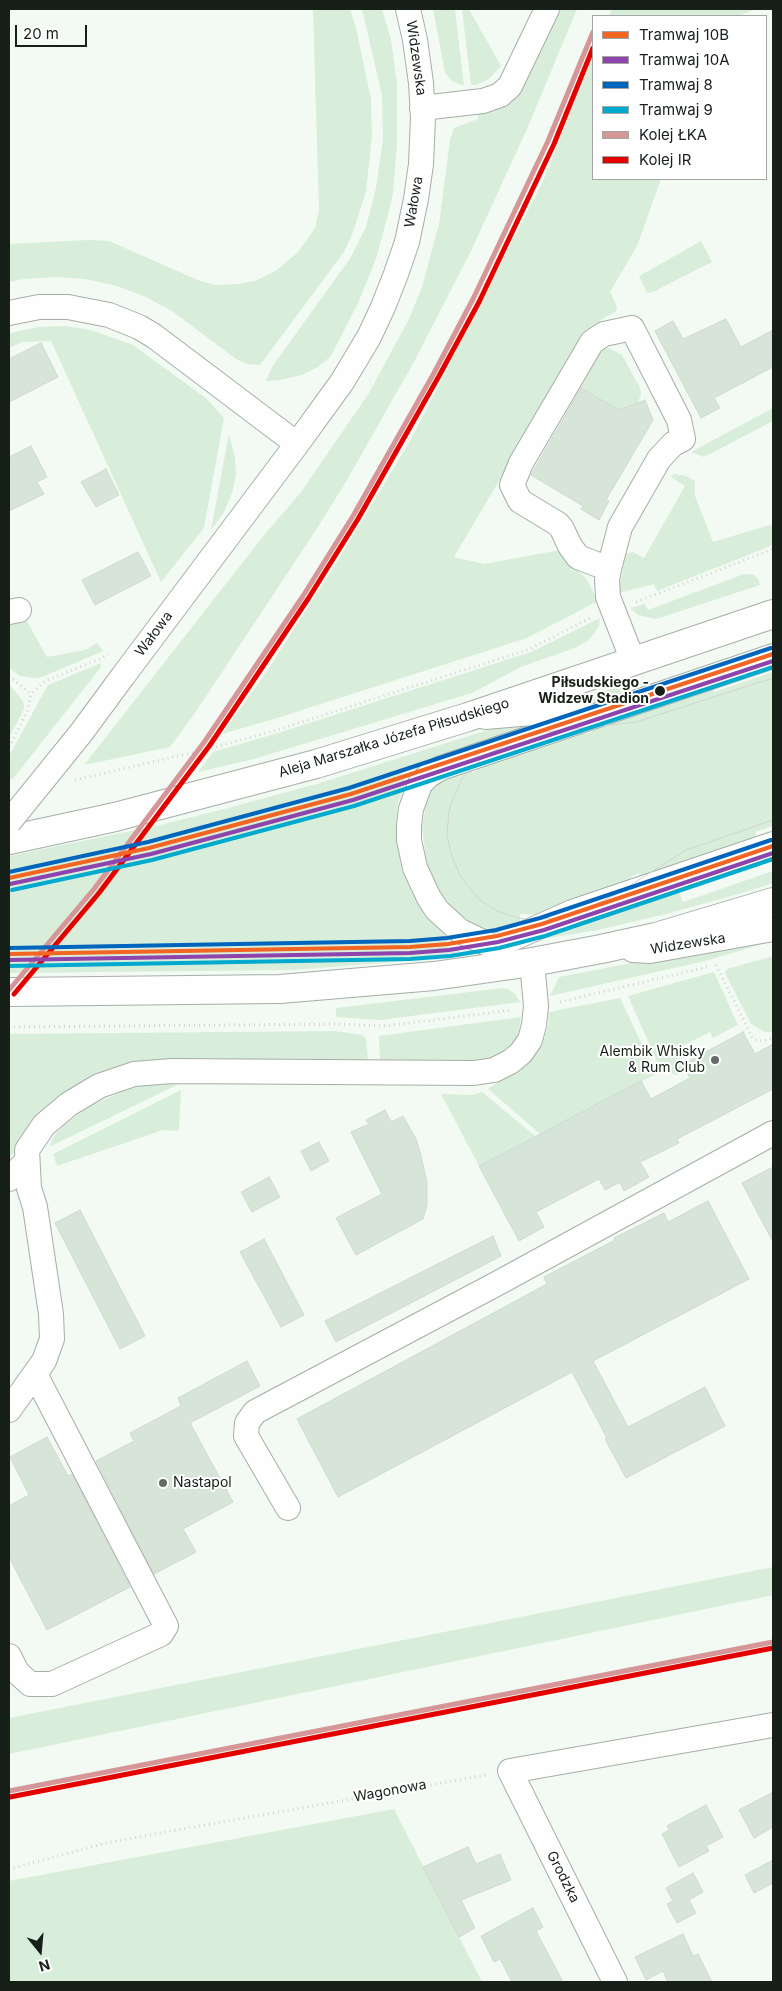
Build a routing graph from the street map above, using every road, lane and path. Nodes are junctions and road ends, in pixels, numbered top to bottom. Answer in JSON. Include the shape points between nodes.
{"nodes":[{"id":1,"x":408,"y":9,"type":"edge"},
{"id":2,"x":546,"y":9,"type":"edge"},
{"id":3,"x":422,"y":108,"type":"junction"},
{"id":4,"x":9,"y":313,"type":"edge"},
{"id":5,"x":297,"y":444,"type":"junction"},
{"id":6,"x":773,"y":550,"type":"edge"},
{"id":7,"x":609,"y":569,"type":"junction"},
{"id":8,"x":635,"y":603,"type":"dead end"},
{"id":9,"x":773,"y":614,"type":"edge"},
{"id":10,"x":595,"y":616,"type":"dead end"},
{"id":11,"x":113,"y":651,"type":"dead end"},
{"id":12,"x":773,"y":656,"type":"edge"},
{"id":13,"x":633,"y":661,"type":"junction"},
{"id":14,"x":9,"y":676,"type":"edge"},
{"id":15,"x":31,"y":694,"type":"junction"},
{"id":16,"x":620,"y":707,"type":"junction"},
{"id":17,"x":468,"y":717,"type":"junction"},
{"id":18,"x":9,"y":747,"type":"edge"},
{"id":19,"x":73,"y":780,"type":"dead end"},
{"id":20,"x":9,"y":822,"type":"edge"},
{"id":21,"x":9,"y":840,"type":"edge"},
{"id":22,"x":773,"y":844,"type":"edge"},
{"id":23,"x":773,"y":902,"type":"edge"},
{"id":24,"x":773,"y":929,"type":"edge"},
{"id":25,"x":602,"y":949,"type":"junction"},
{"id":26,"x":495,"y":957,"type":"junction"},
{"id":27,"x":532,"y":962,"type":"junction"},
{"id":28,"x":724,"y":963,"type":"dead end"},
{"id":29,"x":716,"y":965,"type":"junction"},
{"id":30,"x":9,"y":992,"type":"edge"},
{"id":31,"x":536,"y":1006,"type":"junction"},
{"id":32,"x":9,"y":1027,"type":"edge"},
{"id":33,"x":773,"y":1038,"type":"edge"},
{"id":34,"x":773,"y":1133,"type":"edge"},
{"id":35,"x":27,"y":1161,"type":"junction"},
{"id":36,"x":9,"y":1179,"type":"edge"},
{"id":37,"x":35,"y":1374,"type":"junction"},
{"id":38,"x":9,"y":1410,"type":"edge"},
{"id":39,"x":288,"y":1508,"type":"dead end"},
{"id":40,"x":9,"y":1656,"type":"edge"},
{"id":41,"x":773,"y":1725,"type":"edge"},
{"id":42,"x":510,"y":1771,"type":"junction"},
{"id":43,"x":9,"y":1869,"type":"edge"},
{"id":44,"x":615,"y":1982,"type":"edge"}],
"edges":[{"from":1,"to":3,"type":"street","name":"Widzewska","via":[[417,51]]},
{"from":2,"to":3,"type":"street","via":[[510,86],[500,95],[483,101]]},
{"from":3,"to":5,"type":"street","name":"Wałowa","via":[[418,184],[409,234],[396,274],[358,357]]},
{"from":4,"to":5,"type":"street","via":[[39,307],[68,307],[108,315],[139,327]]},
{"from":5,"to":20,"type":"street","name":"Wałowa","bridge":true,"via":[[81,733]]},
{"from":6,"to":8,"type":"path"},
{"from":7,"to":7,"type":"street","via":[[620,526],[659,459],[684,438],[679,420],[632,328],[604,334],[592,342],[521,463],[512,485],[520,501],[562,529],[578,557]]},
{"from":7,"to":13,"type":"street","via":[[608,597]]},
{"from":9,"to":13,"type":"main road","name":"Aleja Marszałka Józefa Piłsudskiego"},
{"from":10,"to":19,"type":"path","via":[[530,649],[277,730]]},
{"from":11,"to":15,"type":"path","via":[[45,681]]},
{"from":12,"to":16,"type":"street"},
{"from":13,"to":17,"type":"main road","name":"Aleja Marszałka Józefa Piłsudskiego"},
{"from":14,"to":15,"type":"path"},
{"from":15,"to":18,"type":"path","via":[[27,712]]},
{"from":16,"to":17,"type":"street","via":[[587,713]]},
{"from":16,"to":26,"type":"street","via":[[448,765],[429,776],[418,790],[411,809],[409,840],[421,883],[448,921]]},
{"from":17,"to":21,"type":"main road","name":"Aleja Marszałka Józefa Piłsudskiego","via":[[224,789],[100,821]]},
{"from":22,"to":26,"type":"street","via":[[572,912]]},
{"from":23,"to":25,"type":"main road","via":[[656,937]]},
{"from":24,"to":25,"type":"street","name":"Widzewska","via":[[650,951]]},
{"from":25,"to":27,"type":"main road"},
{"from":26,"to":27,"type":"main road"},
{"from":26,"to":30,"type":"main road","via":[[392,981],[280,989]]},
{"from":27,"to":31,"type":"street"},
{"from":28,"to":29,"type":"path"},
{"from":29,"to":31,"type":"path"},
{"from":29,"to":33,"type":"path","via":[[752,1037],[763,1041]]},
{"from":31,"to":32,"type":"path","via":[[385,1026]]},
{"from":31,"to":35,"type":"street","via":[[530,1040],[521,1053],[494,1070],[474,1074],[172,1071],[134,1074],[99,1086],[69,1104],[44,1125],[27,1150]]},
{"from":34,"to":39,"type":"street","via":[[255,1412],[247,1423],[246,1436]]},
{"from":35,"to":36,"type":"street"},
{"from":35,"to":37,"type":"street","via":[[28,1188],[35,1207],[52,1340]]},
{"from":37,"to":38,"type":"street"},
{"from":37,"to":40,"type":"street","via":[[166,1626],[162,1634],[52,1684],[30,1684],[17,1672]]},
{"from":41,"to":42,"type":"street"},
{"from":42,"to":43,"type":"path","name":"Wagonowa","via":[[110,1842]]},
{"from":42,"to":44,"type":"street","name":"Grodzka"}]}
